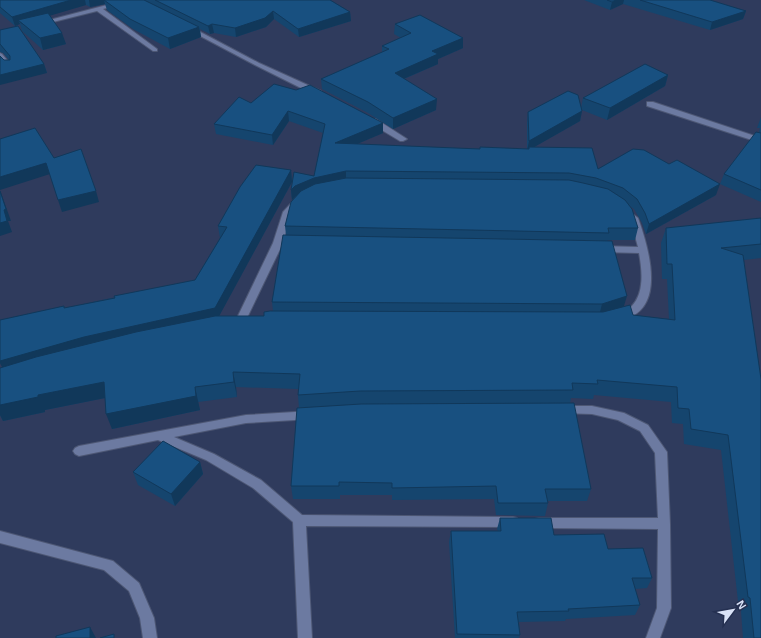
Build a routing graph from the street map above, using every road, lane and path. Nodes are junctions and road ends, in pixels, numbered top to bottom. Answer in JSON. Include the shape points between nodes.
{"nodes":[{"id":1,"x":133,"y":0,"type":"edge"},
{"id":2,"x":98,"y":9,"type":"junction"},
{"id":3,"x":34,"y":25,"type":"edge"},
{"id":4,"x":184,"y":25,"type":"edge"},
{"id":5,"x":155,"y":50,"type":"dead end"},
{"id":6,"x":0,"y":54,"type":"edge"},
{"id":7,"x":10,"y":67,"type":"edge"},
{"id":8,"x":324,"y":96,"type":"edge"},
{"id":9,"x":650,"y":104,"type":"dead end"},
{"id":10,"x":364,"y":116,"type":"edge"},
{"id":11,"x":403,"y":139,"type":"dead end"},
{"id":12,"x":761,"y":142,"type":"edge"},
{"id":13,"x":306,"y":196,"type":"edge"},
{"id":14,"x":628,"y":210,"type":"edge"},
{"id":15,"x":588,"y":249,"type":"edge"},
{"id":16,"x":644,"y":250,"type":"junction"},
{"id":17,"x":612,"y":319,"type":"edge"},
{"id":18,"x":256,"y":320,"type":"edge"},
{"id":19,"x":554,"y":410,"type":"edge"},
{"id":20,"x":322,"y":414,"type":"edge"},
{"id":21,"x":159,"y":436,"type":"junction"},
{"id":22,"x":79,"y":450,"type":"dead end"},
{"id":23,"x":299,"y":520,"type":"junction"},
{"id":24,"x":664,"y":524,"type":"junction"},
{"id":25,"x":0,"y":537,"type":"edge"},
{"id":26,"x":150,"y":638,"type":"edge"},
{"id":27,"x":305,"y":638,"type":"edge"},
{"id":28,"x":653,"y":638,"type":"edge"}],
"edges":[{"from":1,"to":2,"type":"street"},
{"from":2,"to":3,"type":"street"},
{"from":2,"to":5,"type":"street"},
{"from":4,"to":8,"type":"street"},
{"from":6,"to":7,"type":"street"},
{"from":9,"to":12,"type":"street"},
{"from":10,"to":11,"type":"street"},
{"from":13,"to":18,"type":"street","via":[[287,212],[282,244],[237,321]]},
{"from":14,"to":16,"type":"street","via":[[632,214]]},
{"from":15,"to":16,"type":"street"},
{"from":16,"to":17,"type":"street","via":[[646,290],[642,303],[625,316]]},
{"from":19,"to":24,"type":"street","via":[[592,410],[620,416],[644,428],[660,452]]},
{"from":20,"to":21,"type":"street","via":[[246,419]]},
{"from":21,"to":22,"type":"street"},
{"from":21,"to":23,"type":"street","via":[[210,457],[257,484]]},
{"from":23,"to":24,"type":"street"},
{"from":23,"to":27,"type":"street"},
{"from":24,"to":28,"type":"street","via":[[664,608]]},
{"from":25,"to":26,"type":"street","via":[[108,565],[134,587],[147,618]]}]}
